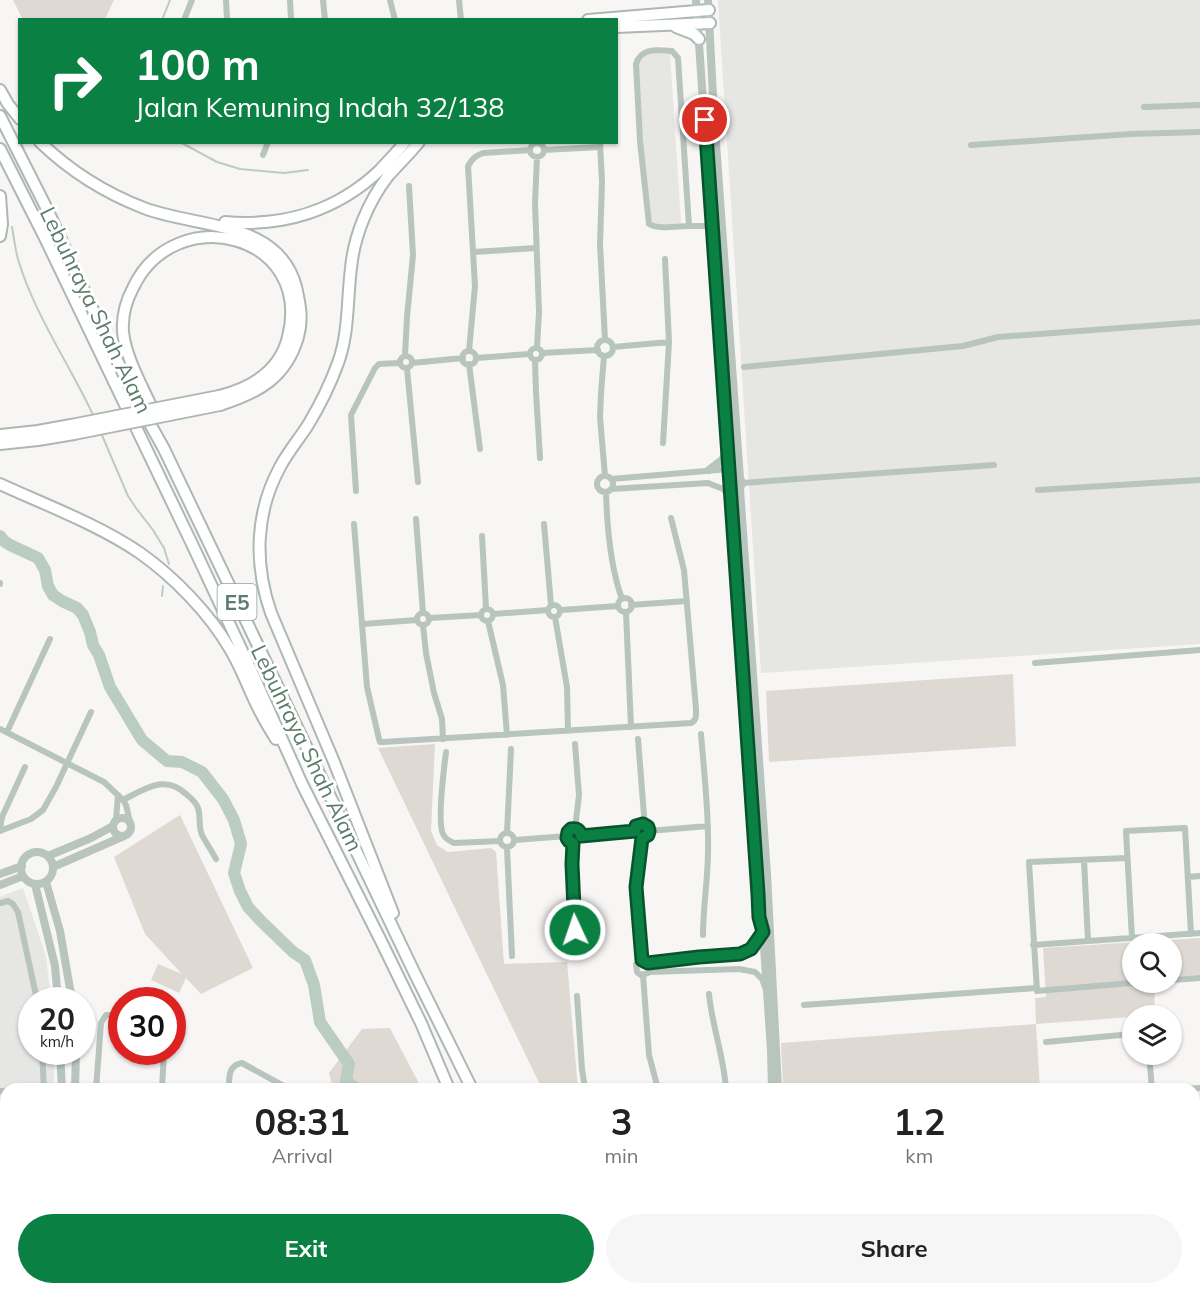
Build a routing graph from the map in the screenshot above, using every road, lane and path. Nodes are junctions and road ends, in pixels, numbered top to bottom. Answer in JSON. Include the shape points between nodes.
{"nodes":[{"id":1,"x":192,"y":0,"type":"edge"},
{"id":2,"x":226,"y":0,"type":"edge"},
{"id":3,"x":290,"y":0,"type":"edge"},
{"id":4,"x":323,"y":0,"type":"edge"},
{"id":5,"x":390,"y":0,"type":"edge"},
{"id":6,"x":459,"y":0,"type":"edge"},
{"id":7,"x":709,"y":5,"type":"edge"},
{"id":8,"x":697,"y":6,"type":"edge"},
{"id":9,"x":185,"y":18,"type":"edge"},
{"id":10,"x":227,"y":18,"type":"edge"},
{"id":11,"x":291,"y":18,"type":"edge"},
{"id":12,"x":326,"y":18,"type":"edge"},
{"id":13,"x":394,"y":18,"type":"edge"},
{"id":14,"x":461,"y":18,"type":"edge"},
{"id":15,"x":604,"y":18,"type":"edge"},
{"id":16,"x":710,"y":23,"type":"junction"},
{"id":17,"x":698,"y":24,"type":"junction"},
{"id":18,"x":668,"y":25,"type":"junction"},
{"id":19,"x":618,"y":27,"type":"edge"},
{"id":20,"x":699,"y":39,"type":"junction"},
{"id":21,"x":0,"y":90,"type":"edge"},
{"id":22,"x":1200,"y":105,"type":"edge"},
{"id":23,"x":1144,"y":107,"type":"dead end"},
{"id":24,"x":0,"y":116,"type":"edge"},
{"id":25,"x":18,"y":118,"type":"edge"},
{"id":26,"x":1200,"y":132,"type":"edge"},
{"id":27,"x":42,"y":144,"type":"edge"},
{"id":28,"x":267,"y":144,"type":"edge"},
{"id":29,"x":403,"y":144,"type":"edge"},
{"id":30,"x":417,"y":144,"type":"edge"},
{"id":31,"x":535,"y":144,"type":"edge"},
{"id":32,"x":539,"y":144,"type":"edge"},
{"id":33,"x":600,"y":145,"type":"edge"},
{"id":34,"x":971,"y":145,"type":"dead end"},
{"id":35,"x":0,"y":149,"type":"edge"},
{"id":36,"x":530,"y":150,"type":"junction"},
{"id":37,"x":544,"y":150,"type":"junction"},
{"id":38,"x":263,"y":155,"type":"dead end"},
{"id":39,"x":537,"y":157,"type":"junction"},
{"id":40,"x":409,"y":186,"type":"dead end"},
{"id":41,"x":0,"y":196,"type":"edge"},
{"id":42,"x":195,"y":220,"type":"junction"},
{"id":43,"x":689,"y":226,"type":"junction"},
{"id":44,"x":712,"y":226,"type":"junction"},
{"id":45,"x":0,"y":236,"type":"edge"},
{"id":46,"x":536,"y":248,"type":"junction"},
{"id":47,"x":473,"y":252,"type":"junction"},
{"id":48,"x":665,"y":259,"type":"dead end"},
{"id":49,"x":1200,"y":322,"type":"edge"},
{"id":50,"x":604,"y":340,"type":"junction"},
{"id":51,"x":669,"y":342,"type":"junction"},
{"id":52,"x":537,"y":347,"type":"junction"},
{"id":53,"x":613,"y":347,"type":"junction"},
{"id":54,"x":598,"y":350,"type":"junction"},
{"id":55,"x":469,"y":351,"type":"junction"},
{"id":56,"x":542,"y":353,"type":"junction"},
{"id":57,"x":530,"y":354,"type":"junction"},
{"id":58,"x":405,"y":356,"type":"junction"},
{"id":59,"x":604,"y":356,"type":"junction"},
{"id":60,"x":463,"y":358,"type":"junction"},
{"id":61,"x":476,"y":358,"type":"junction"},
{"id":62,"x":535,"y":360,"type":"junction"},
{"id":63,"x":400,"y":363,"type":"junction"},
{"id":64,"x":412,"y":363,"type":"junction"},
{"id":65,"x":469,"y":364,"type":"junction"},
{"id":66,"x":744,"y":367,"type":"dead end"},
{"id":67,"x":407,"y":369,"type":"junction"},
{"id":68,"x":220,"y":401,"type":"junction"},
{"id":69,"x":73,"y":429,"type":"junction"},
{"id":70,"x":0,"y":435,"type":"edge"},
{"id":71,"x":663,"y":443,"type":"dead end"},
{"id":72,"x":0,"y":444,"type":"edge"},
{"id":73,"x":727,"y":444,"type":"junction"},
{"id":74,"x":480,"y":448,"type":"dead end"},
{"id":75,"x":164,"y":449,"type":"junction"},
{"id":76,"x":540,"y":458,"type":"dead end"},
{"id":77,"x":994,"y":465,"type":"dead end"},
{"id":78,"x":729,"y":469,"type":"junction"},
{"id":79,"x":709,"y":470,"type":"junction"},
{"id":80,"x":608,"y":477,"type":"junction"},
{"id":81,"x":1200,"y":480,"type":"edge"},
{"id":82,"x":418,"y":482,"type":"dead end"},
{"id":83,"x":0,"y":484,"type":"edge"},
{"id":84,"x":741,"y":486,"type":"junction"},
{"id":85,"x":1038,"y":490,"type":"dead end"},
{"id":86,"x":356,"y":491,"type":"dead end"},
{"id":87,"x":608,"y":491,"type":"junction"},
{"id":88,"x":732,"y":510,"type":"junction"},
{"id":89,"x":671,"y":518,"type":"dead end"},
{"id":90,"x":416,"y":519,"type":"dead end"},
{"id":91,"x":354,"y":524,"type":"dead end"},
{"id":92,"x":544,"y":524,"type":"dead end"},
{"id":93,"x":482,"y":536,"type":"dead end"},
{"id":94,"x":622,"y":599,"type":"junction"},
{"id":95,"x":687,"y":601,"type":"junction"},
{"id":96,"x":632,"y":605,"type":"junction"},
{"id":97,"x":618,"y":606,"type":"junction"},
{"id":98,"x":549,"y":607,"type":"junction"},
{"id":99,"x":486,"y":608,"type":"junction"},
{"id":100,"x":561,"y":610,"type":"junction"},
{"id":101,"x":423,"y":612,"type":"junction"},
{"id":102,"x":626,"y":612,"type":"junction"},
{"id":103,"x":494,"y":614,"type":"junction"},
{"id":104,"x":481,"y":615,"type":"junction"},
{"id":105,"x":555,"y":617,"type":"junction"},
{"id":106,"x":430,"y":618,"type":"junction"},
{"id":107,"x":417,"y":620,"type":"junction"},
{"id":108,"x":488,"y":621,"type":"junction"},
{"id":109,"x":363,"y":624,"type":"junction"},
{"id":110,"x":423,"y":625,"type":"junction"},
{"id":111,"x":50,"y":639,"type":"dead end"},
{"id":112,"x":1200,"y":650,"type":"edge"},
{"id":113,"x":1035,"y":663,"type":"dead end"},
{"id":114,"x":91,"y":712,"type":"dead end"},
{"id":115,"x":631,"y":727,"type":"junction"},
{"id":116,"x":3,"y":731,"type":"edge"},
{"id":117,"x":568,"y":731,"type":"junction"},
{"id":118,"x":701,"y":734,"type":"dead end"},
{"id":119,"x":507,"y":735,"type":"junction"},
{"id":120,"x":443,"y":739,"type":"junction"},
{"id":121,"x":638,"y":739,"type":"dead end"},
{"id":122,"x":574,"y":744,"type":"dead end"},
{"id":123,"x":511,"y":749,"type":"dead end"},
{"id":124,"x":446,"y":752,"type":"dead end"},
{"id":125,"x":67,"y":763,"type":"junction"},
{"id":126,"x":25,"y":767,"type":"dead end"},
{"id":127,"x":302,"y":784,"type":"junction"},
{"id":128,"x":121,"y":797,"type":"junction"},
{"id":129,"x":130,"y":822,"type":"junction"},
{"id":130,"x":115,"y":823,"type":"junction"},
{"id":131,"x":643,"y":824,"type":"junction"},
{"id":132,"x":708,"y":826,"type":"junction"},
{"id":133,"x":575,"y":829,"type":"junction"},
{"id":134,"x":0,"y":830,"type":"edge"},
{"id":135,"x":635,"y":831,"type":"junction"},
{"id":136,"x":649,"y":831,"type":"junction"},
{"id":137,"x":507,"y":833,"type":"junction"},
{"id":138,"x":124,"y":836,"type":"junction"},
{"id":139,"x":567,"y":836,"type":"junction"},
{"id":140,"x":581,"y":836,"type":"junction"},
{"id":141,"x":642,"y":838,"type":"junction"},
{"id":142,"x":514,"y":840,"type":"junction"},
{"id":143,"x":500,"y":841,"type":"junction"},
{"id":144,"x":573,"y":843,"type":"junction"},
{"id":145,"x":507,"y":848,"type":"junction"},
{"id":146,"x":48,"y":856,"type":"junction"},
{"id":147,"x":1127,"y":858,"type":"junction"},
{"id":148,"x":216,"y":859,"type":"dead end"},
{"id":149,"x":1084,"y":860,"type":"junction"},
{"id":150,"x":22,"y":866,"type":"junction"},
{"id":151,"x":53,"y":867,"type":"junction"},
{"id":152,"x":0,"y":874,"type":"edge"},
{"id":153,"x":23,"y":876,"type":"junction"},
{"id":154,"x":1200,"y":876,"type":"edge"},
{"id":155,"x":1188,"y":877,"type":"junction"},
{"id":156,"x":46,"y":882,"type":"junction"},
{"id":157,"x":35,"y":884,"type":"junction"},
{"id":158,"x":0,"y":885,"type":"edge"},
{"id":159,"x":0,"y":903,"type":"edge"},
{"id":160,"x":763,"y":932,"type":"junction"},
{"id":161,"x":1132,"y":933,"type":"edge"},
{"id":162,"x":1200,"y":933,"type":"edge"},
{"id":163,"x":1191,"y":934,"type":"junction"},
{"id":164,"x":703,"y":935,"type":"dead end"},
{"id":165,"x":1182,"y":935,"type":"edge"},
{"id":166,"x":1122,"y":939,"type":"edge"},
{"id":167,"x":1088,"y":941,"type":"junction"},
{"id":168,"x":1034,"y":945,"type":"junction"},
{"id":169,"x":576,"y":951,"type":"dead end"},
{"id":170,"x":512,"y":956,"type":"dead end"},
{"id":171,"x":718,"y":956,"type":"junction"},
{"id":172,"x":645,"y":961,"type":"junction"},
{"id":173,"x":718,"y":969,"type":"junction"},
{"id":174,"x":646,"y":973,"type":"junction"},
{"id":175,"x":415,"y":974,"type":"junction"},
{"id":176,"x":1200,"y":978,"type":"edge"},
{"id":177,"x":1182,"y":979,"type":"edge"},
{"id":178,"x":1122,"y":984,"type":"edge"},
{"id":179,"x":34,"y":987,"type":"edge"},
{"id":180,"x":57,"y":987,"type":"edge"},
{"id":181,"x":70,"y":987,"type":"edge"},
{"id":182,"x":1036,"y":988,"type":"junction"},
{"id":183,"x":708,"y":994,"type":"dead end"},
{"id":184,"x":578,"y":996,"type":"dead end"},
{"id":185,"x":768,"y":996,"type":"junction"},
{"id":186,"x":804,"y":1005,"type":"dead end"},
{"id":187,"x":108,"y":1015,"type":"edge"},
{"id":188,"x":1122,"y":1035,"type":"edge"},
{"id":189,"x":1046,"y":1041,"type":"dead end"},
{"id":190,"x":43,"y":1065,"type":"edge"},
{"id":191,"x":61,"y":1065,"type":"edge"},
{"id":192,"x":76,"y":1065,"type":"edge"},
{"id":193,"x":163,"y":1065,"type":"edge"},
{"id":194,"x":1150,"y":1065,"type":"edge"},
{"id":195,"x":44,"y":1083,"type":"edge"},
{"id":196,"x":62,"y":1083,"type":"edge"},
{"id":197,"x":75,"y":1083,"type":"edge"},
{"id":198,"x":96,"y":1083,"type":"edge"},
{"id":199,"x":162,"y":1083,"type":"edge"},
{"id":200,"x":229,"y":1083,"type":"edge"},
{"id":201,"x":278,"y":1083,"type":"edge"},
{"id":202,"x":446,"y":1083,"type":"edge"},
{"id":203,"x":469,"y":1083,"type":"edge"},
{"id":204,"x":584,"y":1083,"type":"edge"},
{"id":205,"x":656,"y":1083,"type":"edge"},
{"id":206,"x":725,"y":1083,"type":"edge"},
{"id":207,"x":772,"y":1083,"type":"edge"},
{"id":208,"x":778,"y":1083,"type":"edge"},
{"id":209,"x":1151,"y":1083,"type":"edge"}],
"edges":[{"from":1,"to":9,"type":"street"},
{"from":2,"to":10,"type":"street"},
{"from":3,"to":11,"type":"street"},
{"from":4,"to":12,"type":"street"},
{"from":5,"to":13,"type":"street"},
{"from":6,"to":14,"type":"street"},
{"from":7,"to":8,"type":"highway"},
{"from":7,"to":16,"type":"street"},
{"from":8,"to":15,"type":"highway"},
{"from":8,"to":17,"type":"street"},
{"from":16,"to":17,"type":"highway"},
{"from":16,"to":84,"type":"street"},
{"from":17,"to":18,"type":"highway"},
{"from":17,"to":20,"type":"street"},
{"from":18,"to":19,"type":"highway"},
{"from":18,"to":20,"type":"highway"},
{"from":20,"to":44,"type":"street"},
{"from":21,"to":25,"type":"highway"},
{"from":22,"to":23,"type":"street"},
{"from":24,"to":75,"type":"highway","name":"Lebuhraya Shah Alam","number":"E5","via":[[134,395]]},
{"from":26,"to":34,"type":"street"},
{"from":27,"to":42,"type":"highway","via":[[72,170],[110,192],[144,208]]},
{"from":28,"to":38,"type":"street"},
{"from":29,"to":42,"type":"highway","via":[[363,185],[297,218],[247,224]]},
{"from":30,"to":175,"type":"highway","via":[[380,188],[366,213],[351,269],[339,361],[324,397],[271,487],[259,548],[261,577],[271,613],[407,943]]},
{"from":31,"to":36,"type":"street"},
{"from":32,"to":37,"type":"street"},
{"from":33,"to":37,"type":"street"},
{"from":33,"to":50,"type":"street"},
{"from":35,"to":127,"type":"highway","name":"Lebuhraya Shah Alam","number":"E5","via":[[192,544]]},
{"from":36,"to":39,"type":"street"},
{"from":36,"to":47,"type":"street","via":[[483,153],[471,159],[468,166]]},
{"from":37,"to":39,"type":"street"},
{"from":39,"to":46,"type":"street"},
{"from":40,"to":58,"type":"street","via":[[413,255]]},
{"from":41,"to":45,"type":"highway"},
{"from":42,"to":68,"type":"highway","via":[[237,230],[270,247],[290,272],[300,303],[298,336],[282,369],[255,392]]},
{"from":43,"to":43,"type":"street","via":[[678,58],[672,51],[646,51],[637,59],[636,84],[648,225]]},
{"from":43,"to":44,"type":"street"},
{"from":44,"to":73,"type":"street"},
{"from":46,"to":47,"type":"street"},
{"from":46,"to":52,"type":"street"},
{"from":47,"to":55,"type":"street","via":[[475,286]]},
{"from":48,"to":51,"type":"street"},
{"from":49,"to":66,"type":"street","via":[[998,337],[963,346]]},
{"from":50,"to":53,"type":"street"},
{"from":50,"to":54,"type":"street"},
{"from":51,"to":53,"type":"street"},
{"from":51,"to":71,"type":"street"},
{"from":52,"to":56,"type":"street"},
{"from":52,"to":57,"type":"street"},
{"from":53,"to":59,"type":"street","via":[[611,354]]},
{"from":54,"to":56,"type":"street"},
{"from":54,"to":59,"type":"street"},
{"from":55,"to":60,"type":"street"},
{"from":55,"to":61,"type":"street"},
{"from":56,"to":62,"type":"street"},
{"from":57,"to":61,"type":"street"},
{"from":57,"to":62,"type":"street"},
{"from":58,"to":63,"type":"street"},
{"from":58,"to":64,"type":"street"},
{"from":59,"to":80,"type":"street","via":[[600,417]]},
{"from":60,"to":64,"type":"street"},
{"from":60,"to":65,"type":"street"},
{"from":61,"to":65,"type":"street"},
{"from":62,"to":76,"type":"street"},
{"from":63,"to":67,"type":"street"},
{"from":63,"to":86,"type":"street","via":[[379,364],[375,368],[351,415]]},
{"from":64,"to":67,"type":"street"},
{"from":65,"to":74,"type":"street"},
{"from":67,"to":82,"type":"street"},
{"from":68,"to":69,"type":"highway","bridge":true},
{"from":68,"to":75,"type":"highway","via":[[251,385],[277,362],[291,324],[290,300],[275,265],[262,252],[231,239],[196,238],[161,254],[141,272],[124,315],[127,350],[159,424]]},
{"from":69,"to":70,"type":"highway"},
{"from":69,"to":72,"type":"highway","via":[[38,440]]},
{"from":73,"to":78,"type":"street"},
{"from":73,"to":79,"type":"street","via":[[726,455]]},
{"from":75,"to":175,"type":"highway","name":"Lebuhraya Shah Alam","number":"E5"},
{"from":77,"to":84,"type":"street"},
{"from":78,"to":79,"type":"street"},
{"from":78,"to":84,"type":"street"},
{"from":78,"to":88,"type":"street"},
{"from":79,"to":80,"type":"street"},
{"from":80,"to":87,"type":"street","via":[[613,485]]},
{"from":80,"to":87,"type":"street","via":[[599,480],[598,485]]},
{"from":81,"to":85,"type":"street"},
{"from":83,"to":127,"type":"highway","via":[[139,552],[200,607],[230,649]]},
{"from":84,"to":208,"type":"street"},
{"from":87,"to":88,"type":"street","via":[[708,483],[728,493]]},
{"from":87,"to":94,"type":"street","via":[[611,549]]},
{"from":88,"to":160,"type":"street"},
{"from":89,"to":95,"type":"street"},
{"from":90,"to":101,"type":"street"},
{"from":91,"to":109,"type":"street"},
{"from":92,"to":98,"type":"street"},
{"from":93,"to":99,"type":"street"},
{"from":94,"to":96,"type":"street"},
{"from":94,"to":97,"type":"street"},
{"from":95,"to":96,"type":"street"},
{"from":95,"to":115,"type":"street","via":[[695,719],[691,723]]},
{"from":96,"to":102,"type":"street"},
{"from":97,"to":100,"type":"street"},
{"from":97,"to":102,"type":"street"},
{"from":98,"to":100,"type":"street","via":[[557,605]]},
{"from":98,"to":103,"type":"street"},
{"from":98,"to":105,"type":"street","via":[[550,615]]},
{"from":99,"to":103,"type":"street"},
{"from":99,"to":104,"type":"street"},
{"from":100,"to":105,"type":"street"},
{"from":101,"to":106,"type":"street"},
{"from":101,"to":107,"type":"street"},
{"from":102,"to":115,"type":"street"},
{"from":103,"to":108,"type":"street"},
{"from":104,"to":106,"type":"street"},
{"from":104,"to":108,"type":"street"},
{"from":105,"to":117,"type":"street","via":[[567,687]]},
{"from":106,"to":110,"type":"street"},
{"from":107,"to":109,"type":"street"},
{"from":107,"to":110,"type":"street"},
{"from":108,"to":119,"type":"street","via":[[503,685]]},
{"from":109,"to":120,"type":"street","via":[[367,687],[380,742]]},
{"from":110,"to":120,"type":"street"},
{"from":111,"to":116,"type":"street"},
{"from":112,"to":113,"type":"street"},
{"from":114,"to":125,"type":"street"},
{"from":115,"to":117,"type":"street"},
{"from":116,"to":125,"type":"street"},
{"from":117,"to":119,"type":"street"},
{"from":118,"to":132,"type":"street"},
{"from":119,"to":120,"type":"street"},
{"from":121,"to":131,"type":"street"},
{"from":122,"to":133,"type":"street","via":[[579,795]]},
{"from":123,"to":137,"type":"street"},
{"from":124,"to":143,"type":"street","via":[[444,836],[454,843]]},
{"from":125,"to":128,"type":"street","via":[[104,782]]},
{"from":125,"to":134,"type":"street","via":[[43,810],[31,819]]},
{"from":126,"to":134,"type":"street"},
{"from":127,"to":202,"type":"highway","name":"Lebuhraya Shah Alam","number":"E5","via":[[421,1023]]},
{"from":128,"to":129,"type":"street"},
{"from":128,"to":130,"type":"street"},
{"from":128,"to":148,"type":"street","via":[[155,785],[168,783],[178,787],[196,804],[199,827]]},
{"from":129,"to":130,"type":"street","via":[[123,817]]},
{"from":129,"to":138,"type":"street","via":[[131,831]]},
{"from":130,"to":138,"type":"street","via":[[116,833]]},
{"from":130,"to":146,"type":"street"},
{"from":131,"to":135,"type":"street","via":[[636,826]]},
{"from":131,"to":136,"type":"street"},
{"from":132,"to":136,"type":"street"},
{"from":132,"to":164,"type":"street"},
{"from":133,"to":139,"type":"street","via":[[569,830]]},
{"from":133,"to":140,"type":"street"},
{"from":135,"to":140,"type":"street"},
{"from":135,"to":141,"type":"street"},
{"from":136,"to":141,"type":"street"},
{"from":137,"to":142,"type":"street"},
{"from":137,"to":143,"type":"street"},
{"from":138,"to":151,"type":"street"},
{"from":139,"to":142,"type":"street"},
{"from":139,"to":144,"type":"street"},
{"from":140,"to":144,"type":"street"},
{"from":141,"to":172,"type":"street","via":[[636,887]]},
{"from":142,"to":145,"type":"street"},
{"from":143,"to":145,"type":"street"},
{"from":144,"to":169,"type":"street"},
{"from":145,"to":170,"type":"street"},
{"from":146,"to":150,"type":"street","via":[[30,854]]},
{"from":146,"to":151,"type":"street"},
{"from":147,"to":149,"type":"street"},
{"from":147,"to":155,"type":"street","via":[[1126,831],[1185,828]]},
{"from":147,"to":161,"type":"street"},
{"from":149,"to":167,"type":"street"},
{"from":149,"to":168,"type":"street","via":[[1029,862]]},
{"from":150,"to":152,"type":"street"},
{"from":150,"to":153,"type":"street"},
{"from":151,"to":156,"type":"street"},
{"from":153,"to":157,"type":"street"},
{"from":153,"to":158,"type":"street"},
{"from":154,"to":155,"type":"street"},
{"from":155,"to":163,"type":"street"},
{"from":156,"to":157,"type":"street"},
{"from":156,"to":181,"type":"street"},
{"from":157,"to":180,"type":"street"},
{"from":159,"to":179,"type":"street","via":[[8,901],[18,912]]},
{"from":160,"to":171,"type":"street","via":[[751,949]]},
{"from":160,"to":185,"type":"street"},
{"from":162,"to":163,"type":"street"},
{"from":163,"to":165,"type":"street"},
{"from":166,"to":167,"type":"street"},
{"from":167,"to":168,"type":"street"},
{"from":168,"to":182,"type":"street"},
{"from":171,"to":172,"type":"street"},
{"from":171,"to":173,"type":"street"},
{"from":172,"to":174,"type":"street","via":[[650,968]]},
{"from":172,"to":174,"type":"street","via":[[637,962],[635,969],[638,974]]},
{"from":173,"to":174,"type":"street"},
{"from":173,"to":185,"type":"street","via":[[755,972]]},
{"from":174,"to":205,"type":"street","via":[[649,1055]]},
{"from":175,"to":203,"type":"highway","name":"Lebuhraya Shah Alam","number":"E5"},
{"from":176,"to":177,"type":"street"},
{"from":178,"to":182,"type":"street"},
{"from":182,"to":186,"type":"street"},
{"from":183,"to":206,"type":"street"},
{"from":184,"to":204,"type":"street"},
{"from":185,"to":207,"type":"street"},
{"from":187,"to":198,"type":"street","via":[[101,1023]]},
{"from":188,"to":189,"type":"street"},
{"from":190,"to":195,"type":"street"},
{"from":191,"to":196,"type":"street"},
{"from":192,"to":197,"type":"street"},
{"from":193,"to":199,"type":"street"},
{"from":194,"to":209,"type":"street"},
{"from":200,"to":201,"type":"street","via":[[232,1067],[242,1063]]}]}
